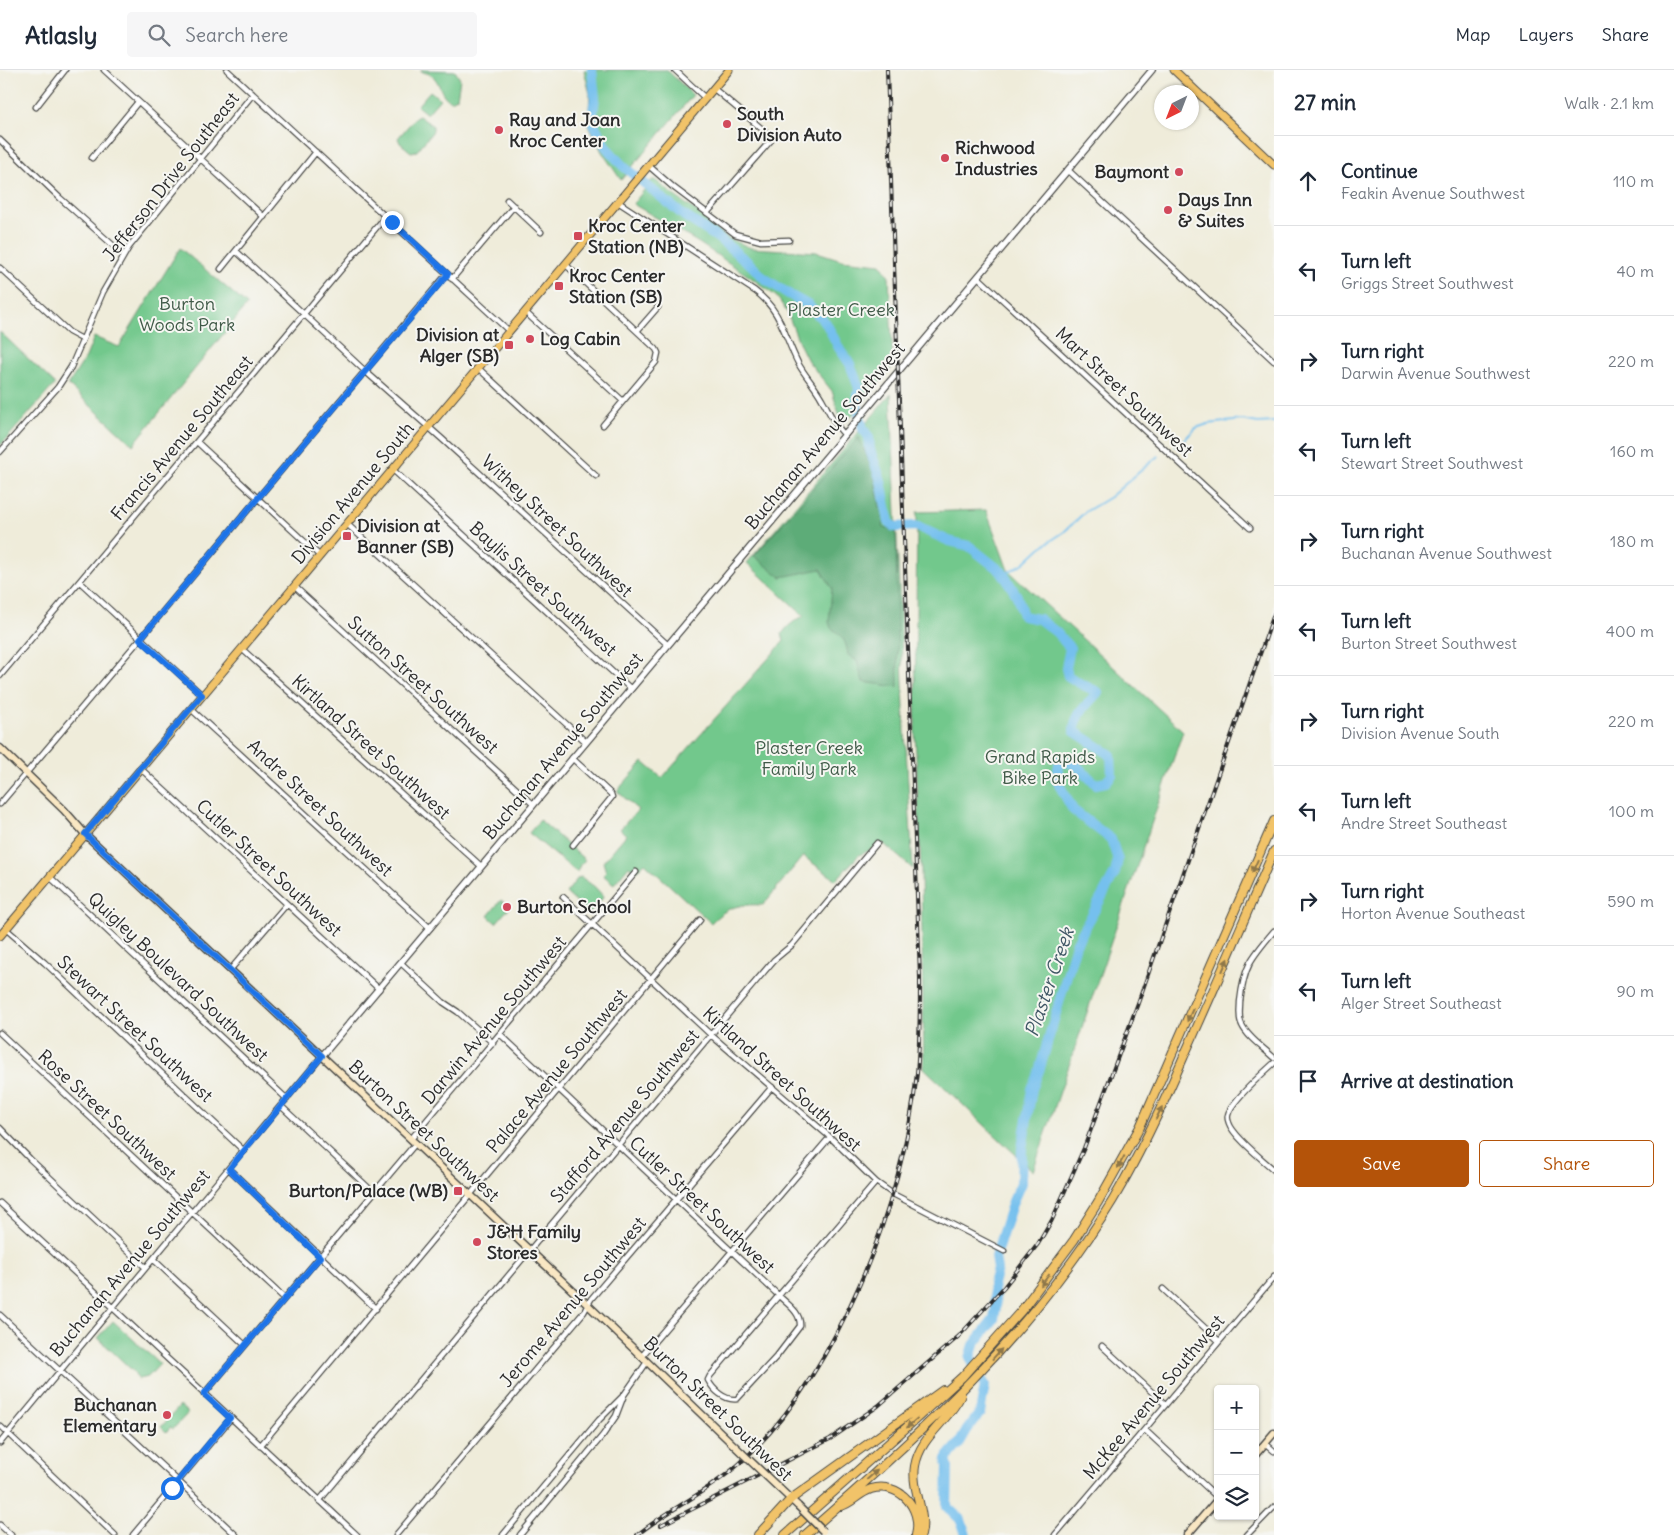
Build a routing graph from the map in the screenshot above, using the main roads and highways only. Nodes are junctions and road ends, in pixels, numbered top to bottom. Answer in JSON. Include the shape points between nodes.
{"nodes":[{"id":1,"x":729,"y":70,"type":"edge"},
{"id":2,"x":1174,"y":70,"type":"edge"},
{"id":3,"x":1274,"y":165,"type":"edge"},
{"id":4,"x":0,"y":748,"type":"edge"},
{"id":5,"x":1273,"y":822,"type":"edge"},
{"id":6,"x":85,"y":834,"type":"junction"},
{"id":7,"x":1274,"y":851,"type":"edge"},
{"id":8,"x":0,"y":936,"type":"edge"},
{"id":9,"x":961,"y":1377,"type":"junction"},
{"id":10,"x":963,"y":1390,"type":"junction"},
{"id":11,"x":1274,"y":1433,"type":"edge"},
{"id":12,"x":1259,"y":1450,"type":"edge"},
{"id":13,"x":791,"y":1499,"type":"junction"},
{"id":14,"x":1214,"y":1504,"type":"edge"},
{"id":15,"x":836,"y":1508,"type":"junction"},
{"id":16,"x":825,"y":1533,"type":"edge"},
{"id":17,"x":1191,"y":1533,"type":"edge"},
{"id":18,"x":758,"y":1535,"type":"edge"},
{"id":19,"x":785,"y":1535,"type":"edge"},
{"id":20,"x":805,"y":1535,"type":"edge"},
{"id":21,"x":916,"y":1535,"type":"edge"},
{"id":22,"x":921,"y":1535,"type":"edge"}],
"edges":[{"from":1,"to":6,"type":"main road","name":"Division Avenue South"},
{"from":2,"to":3,"type":"main road"},
{"from":4,"to":6,"type":"main road","name":"Burton Street Southwest"},
{"from":5,"to":9,"type":"highway","one_way":true,"via":[[1144,1119],[1110,1182],[1074,1240],[1021,1311]]},
{"from":6,"to":8,"type":"main road","name":"Division Avenue South"},
{"from":6,"to":13,"type":"main road","name":"Burton Street Southwest","bridge":true},
{"from":10,"to":7,"type":"highway","one_way":true,"via":[[1025,1323],[1082,1246],[1120,1186],[1162,1106]]},
{"from":9,"to":13,"type":"highway"},
{"from":9,"to":19,"type":"highway","one_way":true},
{"from":15,"to":10,"type":"highway","one_way":true},
{"from":10,"to":22,"type":"highway","via":[[955,1408],[928,1436],[916,1462],[914,1479],[922,1516]]},
{"from":11,"to":12,"type":"main road"},
{"from":13,"to":16,"type":"main road","name":"Burton Street Southwest","bridge":true},
{"from":13,"to":18,"type":"highway"},
{"from":14,"to":17,"type":"main road"},
{"from":15,"to":20,"type":"highway"},
{"from":15,"to":21,"type":"highway","via":[[868,1490],[892,1489],[913,1506],[917,1520]]}]}
